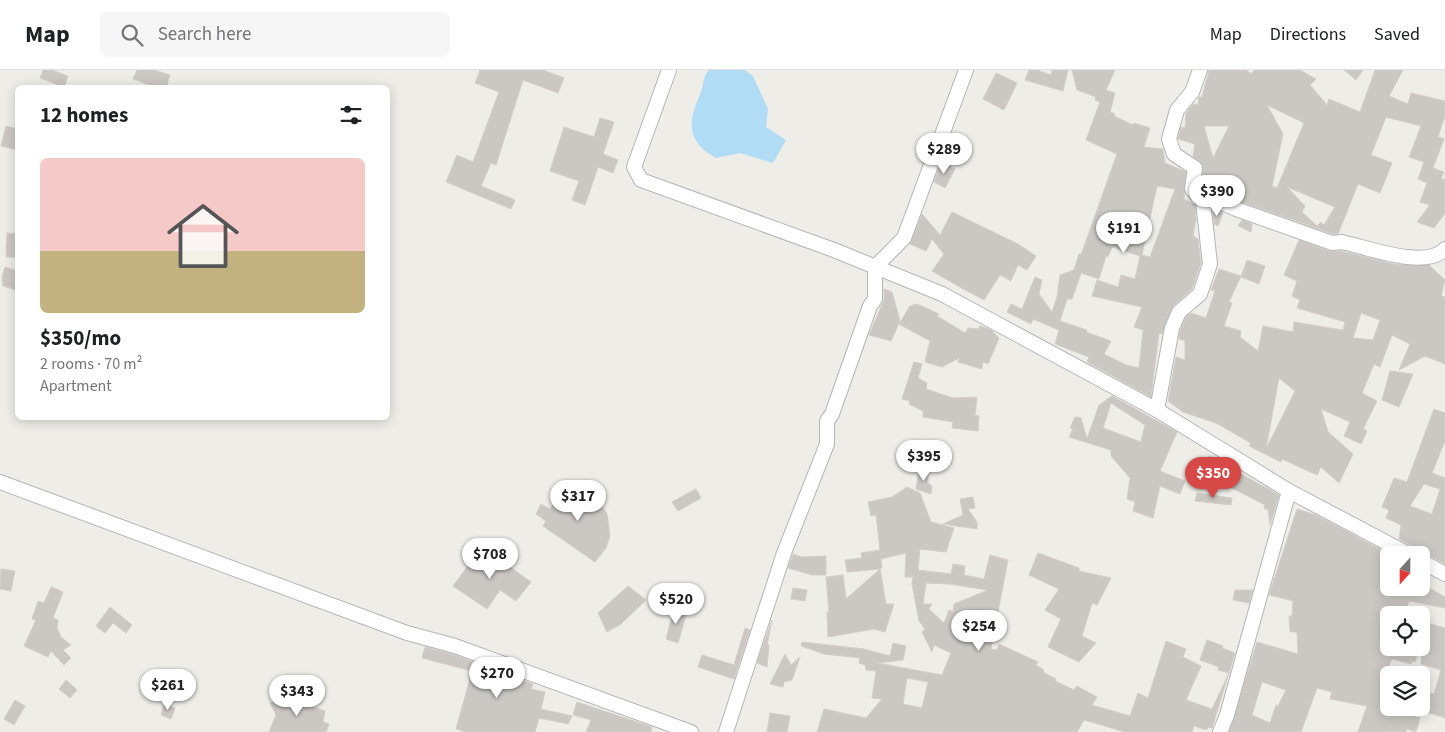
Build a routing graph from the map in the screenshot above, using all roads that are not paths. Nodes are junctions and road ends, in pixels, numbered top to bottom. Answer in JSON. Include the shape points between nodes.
{"nodes":[{"id":1,"x":669,"y":70,"type":"edge"},
{"id":2,"x":966,"y":70,"type":"edge"},
{"id":3,"x":1200,"y":70,"type":"edge"},
{"id":4,"x":1192,"y":189,"type":"junction"},
{"id":5,"x":1445,"y":249,"type":"edge"},
{"id":6,"x":875,"y":267,"type":"junction"},
{"id":7,"x":1158,"y":410,"type":"junction"},
{"id":8,"x":0,"y":482,"type":"edge"},
{"id":9,"x":1289,"y":491,"type":"junction"},
{"id":10,"x":1393,"y":546,"type":"edge"},
{"id":11,"x":1430,"y":566,"type":"edge"},
{"id":12,"x":1445,"y":574,"type":"edge"},
{"id":13,"x":691,"y":732,"type":"edge"},
{"id":14,"x":726,"y":732,"type":"edge"},
{"id":15,"x":1220,"y":732,"type":"edge"}],
"edges":[{"from":1,"to":6,"type":"street","via":[[634,167],[641,180]]},
{"from":2,"to":6,"type":"street","via":[[904,238]]},
{"from":3,"to":4,"type":"street","via":[[1192,92],[1177,110],[1169,139],[1174,154],[1194,168]]},
{"from":4,"to":5,"type":"street","via":[[1236,210],[1332,243],[1342,242],[1403,257],[1422,258],[1441,254]]},
{"from":4,"to":7,"type":"street","via":[[1202,201],[1210,264],[1200,294],[1179,312],[1172,328]]},
{"from":6,"to":7,"type":"street","via":[[942,294]]},
{"from":6,"to":14,"type":"street","via":[[876,299],[870,306],[827,421],[827,444],[784,553]]},
{"from":7,"to":9,"type":"street"},
{"from":8,"to":13,"type":"street","via":[[407,634],[455,646]]},
{"from":9,"to":10,"type":"street"},
{"from":9,"to":15,"type":"street"},
{"from":11,"to":12,"type":"street"}]}
